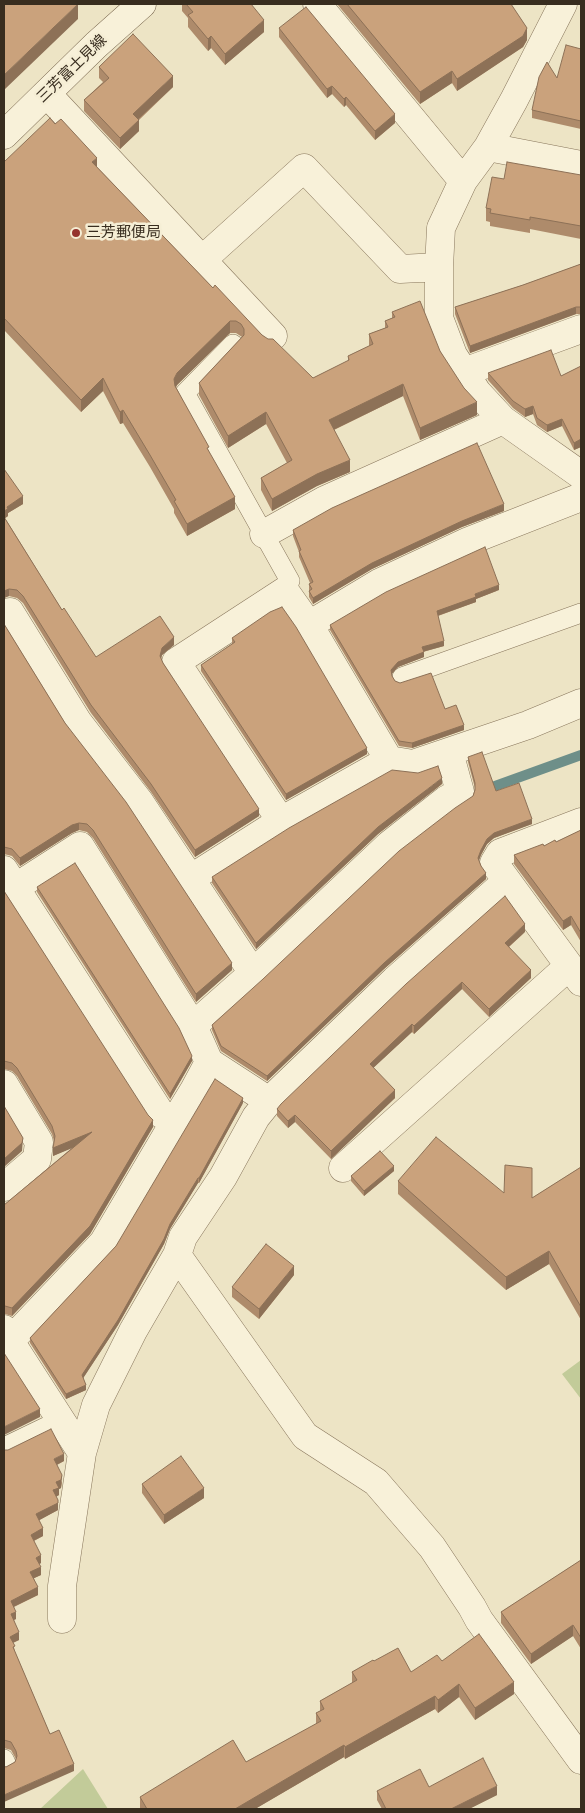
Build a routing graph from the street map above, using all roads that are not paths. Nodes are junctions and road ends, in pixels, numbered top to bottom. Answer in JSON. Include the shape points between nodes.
{"nodes":[{"id":1,"x":142,"y":4,"type":"edge"},
{"id":2,"x":317,"y":4,"type":"edge"},
{"id":3,"x":563,"y":4,"type":"edge"},
{"id":4,"x":47,"y":94,"type":"junction"},
{"id":5,"x":4,"y":135,"type":"edge"},
{"id":6,"x":488,"y":147,"type":"junction"},
{"id":7,"x":581,"y":165,"type":"edge"},
{"id":8,"x":463,"y":181,"type":"junction"},
{"id":9,"x":202,"y":260,"type":"junction"},
{"id":10,"x":439,"y":267,"type":"junction"},
{"id":11,"x":581,"y":329,"type":"edge"},
{"id":12,"x":273,"y":336,"type":"dead end"},
{"id":13,"x":233,"y":344,"type":"edge"},
{"id":14,"x":464,"y":372,"type":"junction"},
{"id":15,"x":504,"y":420,"type":"junction"},
{"id":16,"x":581,"y":475,"type":"edge"},
{"id":17,"x":581,"y":497,"type":"edge"},
{"id":18,"x":264,"y":534,"type":"junction"},
{"id":19,"x":285,"y":591,"type":"junction"},
{"id":20,"x":581,"y":613,"type":"edge"},
{"id":21,"x":4,"y":616,"type":"edge"},
{"id":22,"x":309,"y":625,"type":"junction"},
{"id":23,"x":402,"y":677,"type":"dead end"},
{"id":24,"x":581,"y":703,"type":"edge"},
{"id":25,"x":449,"y":752,"type":"junction"},
{"id":26,"x":389,"y":760,"type":"junction"},
{"id":27,"x":281,"y":821,"type":"junction"},
{"id":28,"x":581,"y":822,"type":"edge"},
{"id":29,"x":10,"y":878,"type":"edge"},
{"id":30,"x":190,"y":879,"type":"junction"},
{"id":31,"x":507,"y":881,"type":"junction"},
{"id":32,"x":253,"y":973,"type":"junction"},
{"id":33,"x":575,"y":974,"type":"edge"},
{"id":34,"x":194,"y":1026,"type":"junction"},
{"id":35,"x":209,"y":1062,"type":"junction"},
{"id":36,"x":4,"y":1084,"type":"edge"},
{"id":37,"x":269,"y":1100,"type":"junction"},
{"id":38,"x":175,"y":1122,"type":"junction"},
{"id":39,"x":342,"y":1168,"type":"dead end"},
{"id":40,"x":4,"y":1187,"type":"edge"},
{"id":41,"x":177,"y":1255,"type":"junction"},
{"id":42,"x":6,"y":1338,"type":"edge"},
{"id":43,"x":60,"y":1420,"type":"junction"},
{"id":44,"x":4,"y":1448,"type":"edge"},
{"id":45,"x":82,"y":1453,"type":"junction"},
{"id":46,"x":62,"y":1619,"type":"dead end"},
{"id":47,"x":581,"y":1760,"type":"edge"}],
"edges":[{"from":1,"to":4,"type":"street","name":"三芳富士見線"},
{"from":2,"to":8,"type":"street"},
{"from":3,"to":6,"type":"street"},
{"from":4,"to":5,"type":"street","name":"三芳富士見線"},
{"from":4,"to":9,"type":"street"},
{"from":6,"to":7,"type":"street"},
{"from":6,"to":8,"type":"street"},
{"from":8,"to":10,"type":"street","via":[[441,228]]},
{"from":9,"to":10,"type":"street","via":[[304,168],[400,269]]},
{"from":9,"to":12,"type":"street"},
{"from":10,"to":14,"type":"street","via":[[439,318],[453,355]]},
{"from":11,"to":14,"type":"street"},
{"from":13,"to":18,"type":"lane","via":[[185,392]]},
{"from":14,"to":15,"type":"street","via":[[477,392]]},
{"from":15,"to":16,"type":"street"},
{"from":15,"to":18,"type":"street","via":[[325,500]]},
{"from":17,"to":22,"type":"street","via":[[469,542],[379,584]]},
{"from":18,"to":19,"type":"lane","via":[[290,581]]},
{"from":19,"to":22,"type":"street"},
{"from":19,"to":27,"type":"street","via":[[176,662]]},
{"from":20,"to":23,"type":"lane"},
{"from":21,"to":30,"type":"street","via":[[10,612],[78,722],[139,800]]},
{"from":22,"to":26,"type":"street"},
{"from":24,"to":25,"type":"street"},
{"from":25,"to":26,"type":"street","via":[[412,764]]},
{"from":25,"to":32,"type":"street","via":[[460,792],[389,845]]},
{"from":26,"to":27,"type":"street"},
{"from":27,"to":30,"type":"street"},
{"from":28,"to":31,"type":"street","via":[[500,853],[494,864]]},
{"from":29,"to":34,"type":"street","via":[[80,846]]},
{"from":29,"to":38,"type":"street","via":[[161,1114]]},
{"from":30,"to":32,"type":"street"},
{"from":31,"to":33,"type":"street"},
{"from":31,"to":37,"type":"street","via":[[395,980]]},
{"from":32,"to":34,"type":"street"},
{"from":33,"to":39,"type":"street"},
{"from":34,"to":35,"type":"street"},
{"from":35,"to":37,"type":"street"},
{"from":35,"to":38,"type":"street"},
{"from":36,"to":40,"type":"street","via":[[39,1142],[37,1159]]},
{"from":37,"to":41,"type":"street","via":[[183,1237]]},
{"from":38,"to":42,"type":"street","via":[[103,1243]]},
{"from":41,"to":45,"type":"street","via":[[133,1331],[96,1405]]},
{"from":41,"to":47,"type":"street","via":[[305,1436],[376,1482],[432,1547],[479,1620]]},
{"from":42,"to":43,"type":"street"},
{"from":43,"to":44,"type":"lane"},
{"from":43,"to":45,"type":"street"},
{"from":45,"to":46,"type":"street","via":[[62,1586]]}]}
